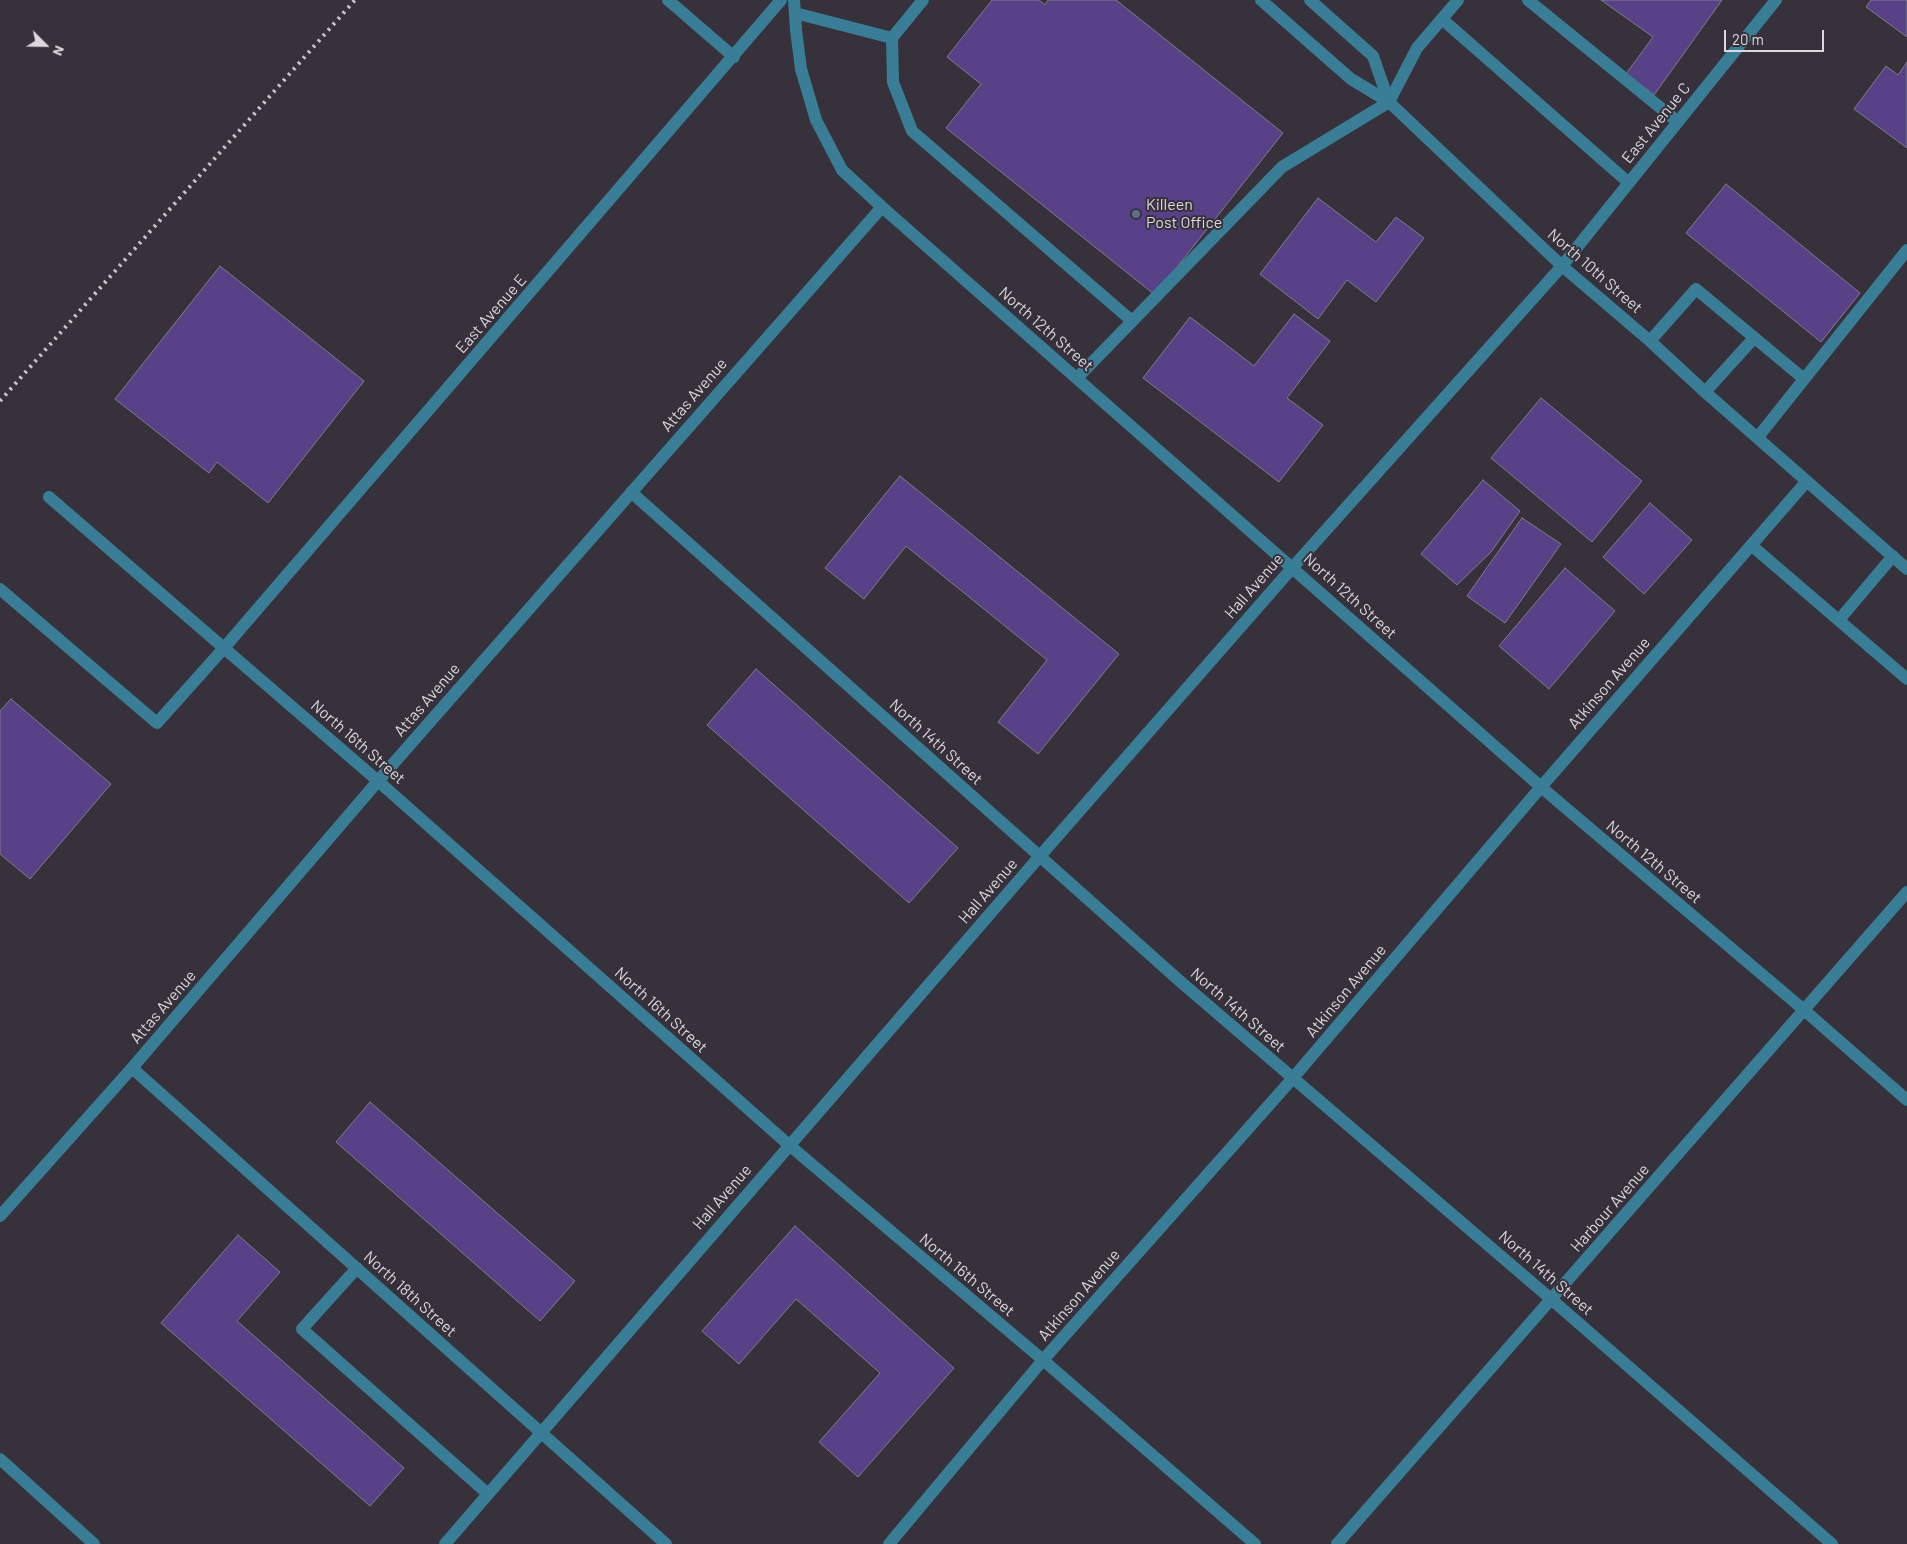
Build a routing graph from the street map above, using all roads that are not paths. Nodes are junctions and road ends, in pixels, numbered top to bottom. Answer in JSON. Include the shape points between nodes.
{"nodes":[{"id":1,"x":668,"y":0,"type":"edge"},
{"id":2,"x":781,"y":0,"type":"edge"},
{"id":3,"x":923,"y":0,"type":"edge"},
{"id":4,"x":1261,"y":0,"type":"edge"},
{"id":5,"x":1310,"y":0,"type":"edge"},
{"id":6,"x":1528,"y":0,"type":"edge"},
{"id":7,"x":1776,"y":0,"type":"edge"},
{"id":8,"x":1455,"y":1,"type":"edge"},
{"id":9,"x":795,"y":6,"type":"edge"},
{"id":10,"x":1442,"y":19,"type":"junction"},
{"id":11,"x":892,"y":38,"type":"junction"},
{"id":12,"x":734,"y":57,"type":"junction"},
{"id":13,"x":1389,"y":102,"type":"junction"},
{"id":14,"x":1678,"y":122,"type":"junction"},
{"id":15,"x":1629,"y":183,"type":"junction"},
{"id":16,"x":882,"y":207,"type":"junction"},
{"id":17,"x":1907,"y":250,"type":"edge"},
{"id":18,"x":1562,"y":266,"type":"junction"},
{"id":19,"x":1132,"y":321,"type":"junction"},
{"id":20,"x":1754,"y":338,"type":"junction"},
{"id":21,"x":1650,"y":341,"type":"junction"},
{"id":22,"x":1077,"y":378,"type":"junction"},
{"id":23,"x":1804,"y":379,"type":"junction"},
{"id":24,"x":1705,"y":392,"type":"junction"},
{"id":25,"x":1758,"y":438,"type":"junction"},
{"id":26,"x":1807,"y":481,"type":"junction"},
{"id":27,"x":631,"y":492,"type":"junction"},
{"id":28,"x":49,"y":497,"type":"dead end"},
{"id":29,"x":1752,"y":545,"type":"junction"},
{"id":30,"x":1892,"y":556,"type":"junction"},
{"id":31,"x":1292,"y":567,"type":"junction"},
{"id":32,"x":1907,"y":569,"type":"edge"},
{"id":33,"x":0,"y":589,"type":"edge"},
{"id":34,"x":1839,"y":620,"type":"junction"},
{"id":35,"x":224,"y":648,"type":"junction"},
{"id":36,"x":1907,"y":679,"type":"edge"},
{"id":37,"x":378,"y":781,"type":"junction"},
{"id":38,"x":1540,"y":787,"type":"junction"},
{"id":39,"x":1040,"y":856,"type":"junction"},
{"id":40,"x":1907,"y":892,"type":"edge"},
{"id":41,"x":1804,"y":1010,"type":"junction"},
{"id":42,"x":132,"y":1068,"type":"junction"},
{"id":43,"x":1293,"y":1078,"type":"junction"},
{"id":44,"x":1907,"y":1100,"type":"edge"},
{"id":45,"x":788,"y":1145,"type":"junction"},
{"id":46,"x":0,"y":1216,"type":"edge"},
{"id":47,"x":357,"y":1268,"type":"junction"},
{"id":48,"x":1551,"y":1299,"type":"junction"},
{"id":49,"x":1043,"y":1360,"type":"junction"},
{"id":50,"x":542,"y":1432,"type":"junction"},
{"id":51,"x":0,"y":1459,"type":"edge"},
{"id":52,"x":488,"y":1494,"type":"junction"},
{"id":53,"x":94,"y":1544,"type":"edge"},
{"id":54,"x":445,"y":1544,"type":"edge"},
{"id":55,"x":666,"y":1544,"type":"edge"},
{"id":56,"x":889,"y":1544,"type":"edge"},
{"id":57,"x":1255,"y":1544,"type":"edge"},
{"id":58,"x":1336,"y":1544,"type":"edge"},
{"id":59,"x":1832,"y":1544,"type":"edge"}],
"edges":[{"from":1,"to":12,"type":"street"},
{"from":2,"to":12,"type":"street","name":"East Avenue E"},
{"from":3,"to":11,"type":"street"},
{"from":4,"to":13,"type":"street","name":"North 10th Street","via":[[1351,78]]},
{"from":5,"to":13,"type":"street","via":[[1373,56]]},
{"from":6,"to":14,"type":"street"},
{"from":7,"to":14,"type":"street","name":"East Avenue C"},
{"from":8,"to":10,"type":"street"},
{"from":9,"to":11,"type":"street"},
{"from":9,"to":16,"type":"street","name":"North 12th Street","via":[[802,69],[816,120],[842,170]]},
{"from":10,"to":13,"type":"street","via":[[1417,48]]},
{"from":10,"to":15,"type":"street"},
{"from":11,"to":19,"type":"street","via":[[893,82],[912,131]]},
{"from":12,"to":35,"type":"street","name":"East Avenue E"},
{"from":13,"to":18,"type":"street","name":"North 10th Street"},
{"from":13,"to":19,"type":"street","via":[[1282,167]]},
{"from":14,"to":15,"type":"street","name":"East Avenue C"},
{"from":15,"to":18,"type":"street","name":"East Avenue C"},
{"from":16,"to":22,"type":"street","name":"North 12th Street"},
{"from":16,"to":27,"type":"street","name":"Attas Avenue"},
{"from":17,"to":23,"type":"street"},
{"from":18,"to":21,"type":"street","name":"North 10th Street"},
{"from":18,"to":31,"type":"street","name":"Hall Avenue"},
{"from":19,"to":22,"type":"street"},
{"from":20,"to":21,"type":"street","via":[[1696,289]]},
{"from":20,"to":23,"type":"street"},
{"from":20,"to":24,"type":"street"},
{"from":21,"to":24,"type":"street","name":"North 10th Street"},
{"from":22,"to":31,"type":"street","name":"North 12th Street"},
{"from":23,"to":25,"type":"street"},
{"from":24,"to":25,"type":"street","name":"North 10th Street"},
{"from":25,"to":26,"type":"street","name":"North 10th Street"},
{"from":26,"to":29,"type":"street","name":"Atkinson Avenue"},
{"from":26,"to":30,"type":"street","name":"North 10th Street"},
{"from":27,"to":37,"type":"street","name":"Attas Avenue"},
{"from":27,"to":39,"type":"street","name":"North 14th Street"},
{"from":28,"to":35,"type":"street","name":"North 16th Street"},
{"from":29,"to":34,"type":"street"},
{"from":29,"to":38,"type":"street","name":"Atkinson Avenue"},
{"from":30,"to":32,"type":"street","name":"North 10th Street"},
{"from":30,"to":34,"type":"street"},
{"from":31,"to":38,"type":"street","name":"North 12th Street"},
{"from":31,"to":39,"type":"street","name":"Hall Avenue"},
{"from":33,"to":35,"type":"street","name":"East Avenue E","via":[[156,723]]},
{"from":34,"to":36,"type":"street"},
{"from":35,"to":37,"type":"street","name":"North 16th Street"},
{"from":37,"to":42,"type":"street","name":"Attas Avenue"},
{"from":37,"to":45,"type":"street","name":"North 16th Street"},
{"from":38,"to":41,"type":"street","name":"North 12th Street"},
{"from":38,"to":43,"type":"street","name":"Atkinson Avenue"},
{"from":39,"to":43,"type":"street","name":"North 14th Street"},
{"from":39,"to":45,"type":"street","name":"Hall Avenue"},
{"from":40,"to":41,"type":"street","name":"Harbour Avenue"},
{"from":41,"to":44,"type":"street","name":"North 12th Street"},
{"from":41,"to":48,"type":"street","name":"Harbour Avenue"},
{"from":42,"to":46,"type":"street","name":"Attas Avenue"},
{"from":42,"to":47,"type":"street","name":"North 18th Street"},
{"from":43,"to":48,"type":"street","name":"North 14th Street"},
{"from":43,"to":49,"type":"street","name":"Atkinson Avenue"},
{"from":45,"to":49,"type":"street","name":"North 16th Street"},
{"from":45,"to":50,"type":"street","name":"Hall Avenue"},
{"from":47,"to":50,"type":"street","name":"North 18th Street"},
{"from":47,"to":52,"type":"street","via":[[302,1329]]},
{"from":48,"to":58,"type":"street","name":"Harbour Avenue"},
{"from":48,"to":59,"type":"street","name":"North 14th Street"},
{"from":49,"to":56,"type":"street","name":"Atkinson Avenue"},
{"from":49,"to":57,"type":"street","name":"North 16th Street"},
{"from":50,"to":52,"type":"street","name":"Hall Avenue"},
{"from":50,"to":55,"type":"street","name":"North 18th Street"},
{"from":51,"to":53,"type":"street"},
{"from":52,"to":54,"type":"street","name":"Hall Avenue"}]}
